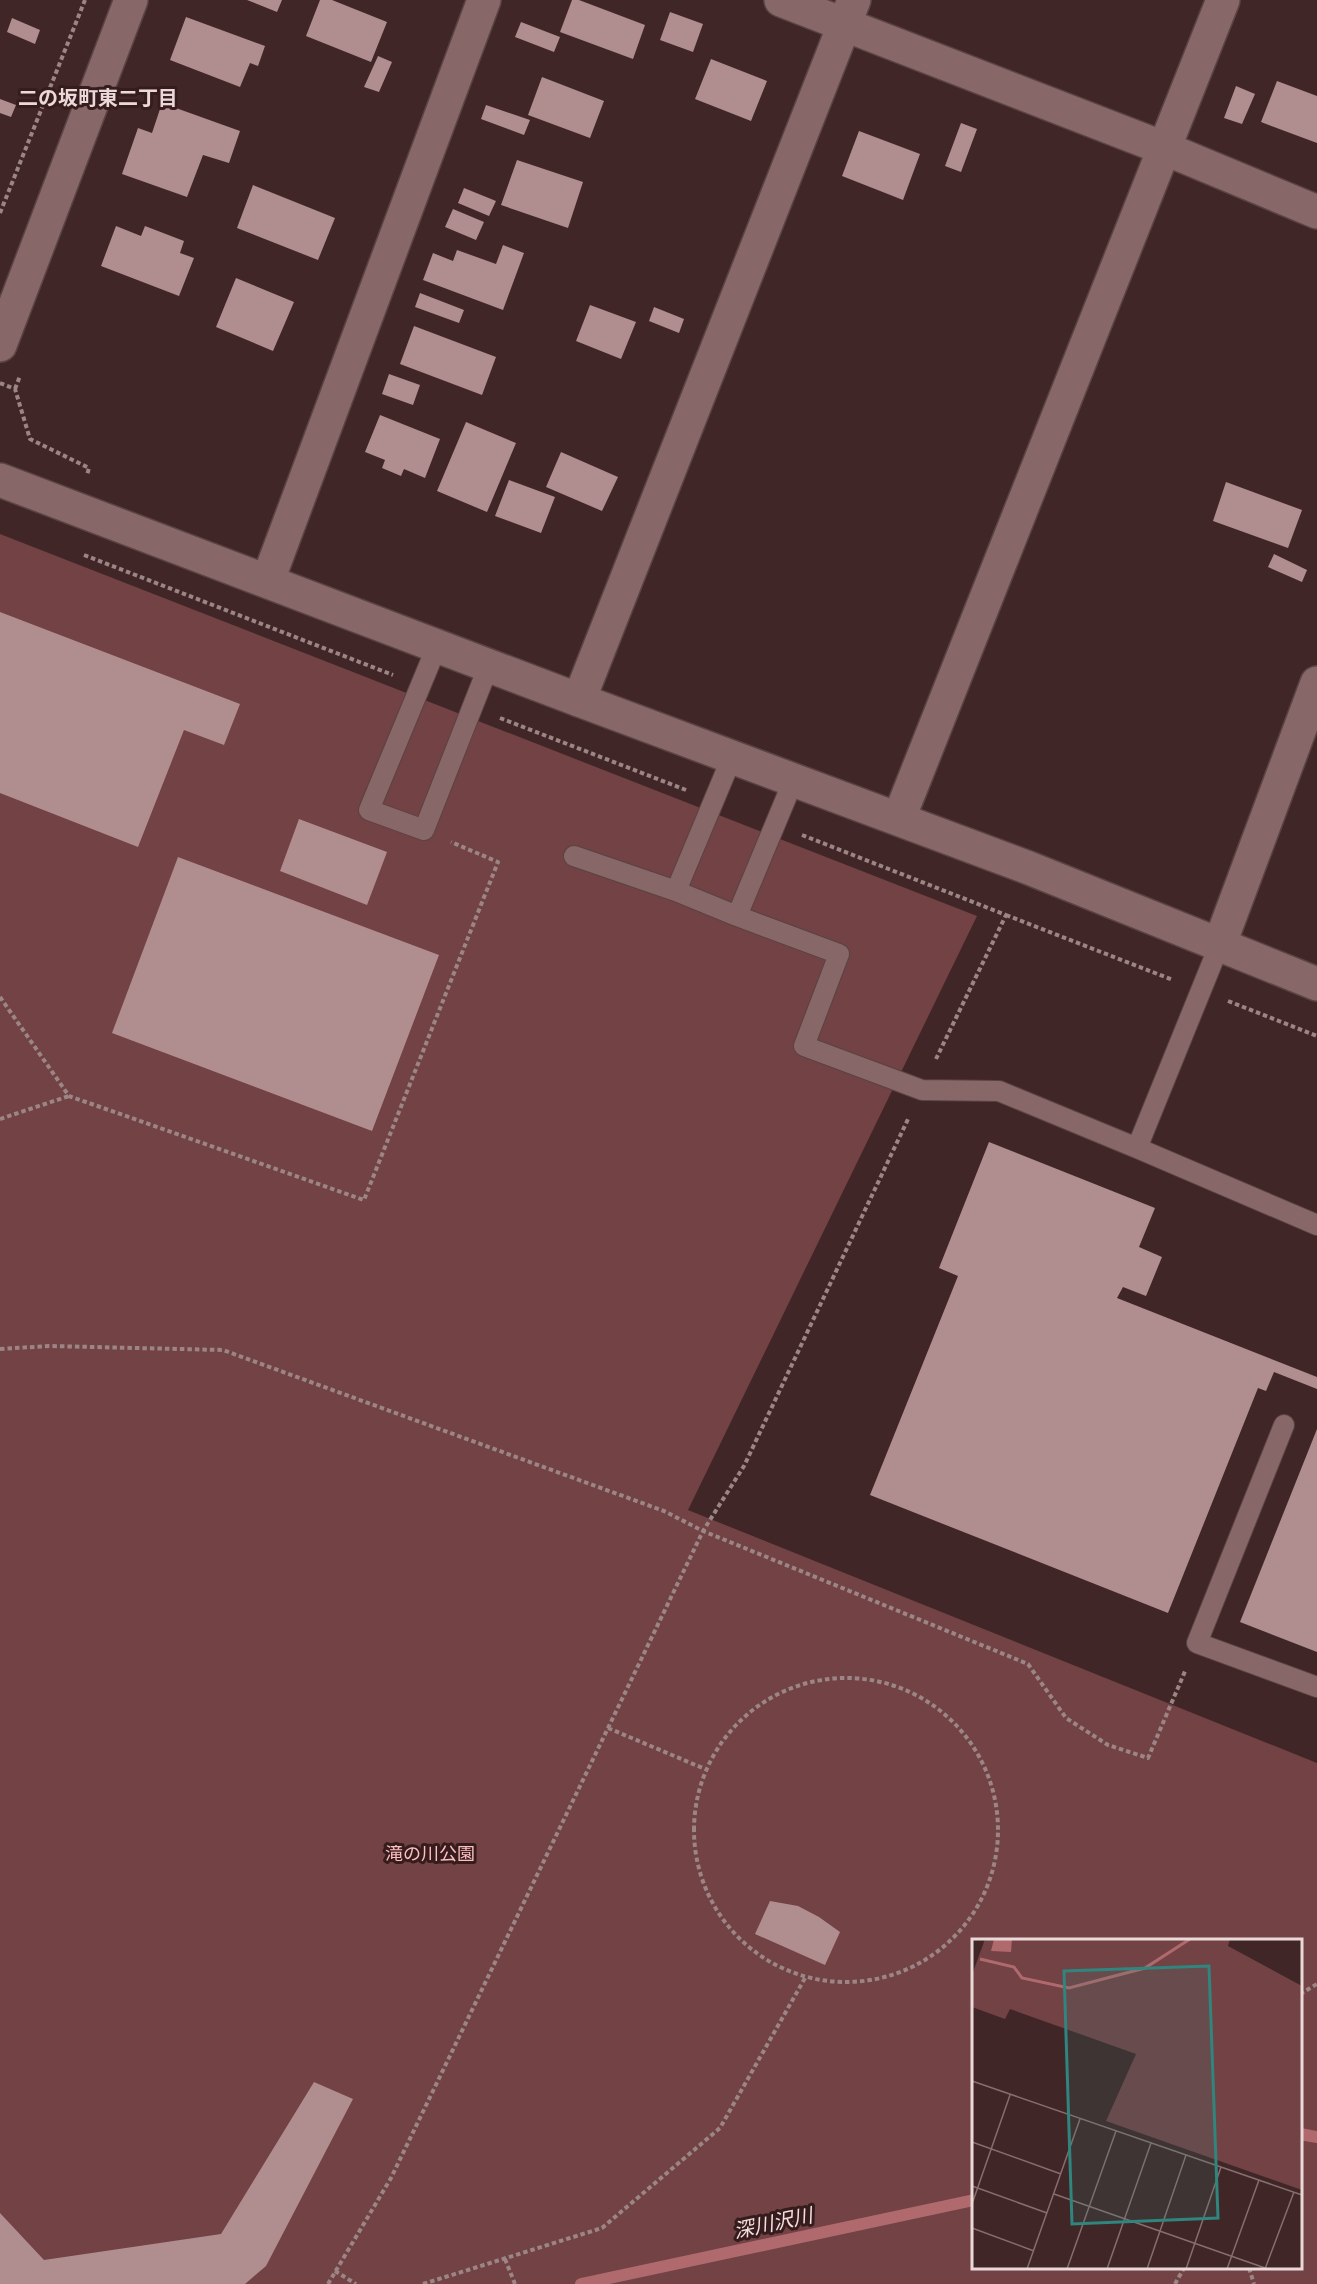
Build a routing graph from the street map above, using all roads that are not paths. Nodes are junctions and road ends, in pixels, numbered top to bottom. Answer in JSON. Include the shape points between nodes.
{"nodes":[{"id":1,"x":131,"y":0,"type":"edge"},
{"id":2,"x":484,"y":0,"type":"edge"},
{"id":3,"x":781,"y":0,"type":"edge"},
{"id":4,"x":1223,"y":0,"type":"edge"},
{"id":5,"x":849,"y":13,"type":"edge"},
{"id":6,"x":1166,"y":149,"type":"junction"},
{"id":7,"x":1317,"y":212,"type":"edge"},
{"id":8,"x":0,"y":345,"type":"edge"},
{"id":9,"x":0,"y":480,"type":"edge"},
{"id":10,"x":268,"y":580,"type":"junction"},
{"id":11,"x":437,"y":646,"type":"junction"},
{"id":12,"x":489,"y":665,"type":"junction"},
{"id":13,"x":1317,"y":683,"type":"edge"},
{"id":14,"x":579,"y":700,"type":"junction"},
{"id":15,"x":732,"y":757,"type":"junction"},
{"id":16,"x":794,"y":780,"type":"junction"},
{"id":17,"x":899,"y":818,"type":"junction"},
{"id":18,"x":574,"y":856,"type":"dead end"},
{"id":19,"x":676,"y":891,"type":"junction"},
{"id":20,"x":737,"y":916,"type":"junction"},
{"id":21,"x":1219,"y":946,"type":"junction"},
{"id":22,"x":1317,"y":984,"type":"edge"},
{"id":23,"x":1137,"y":1148,"type":"junction"},
{"id":24,"x":1317,"y":1225,"type":"edge"},
{"id":25,"x":1284,"y":1425,"type":"dead end"},
{"id":26,"x":1317,"y":1688,"type":"edge"}],
"edges":[{"from":1,"to":8,"type":"street"},
{"from":2,"to":10,"type":"street"},
{"from":3,"to":5,"type":"street"},
{"from":4,"to":6,"type":"street"},
{"from":5,"to":6,"type":"street"},
{"from":5,"to":14,"type":"street"},
{"from":6,"to":7,"type":"street"},
{"from":6,"to":17,"type":"street"},
{"from":9,"to":10,"type":"street"},
{"from":10,"to":11,"type":"street"},
{"from":11,"to":12,"type":"street"},
{"from":11,"to":12,"type":"lane","via":[[369,810],[424,830]]},
{"from":12,"to":14,"type":"street"},
{"from":13,"to":21,"type":"street"},
{"from":14,"to":15,"type":"street"},
{"from":15,"to":16,"type":"street"},
{"from":15,"to":19,"type":"lane"},
{"from":16,"to":17,"type":"street"},
{"from":16,"to":20,"type":"lane"},
{"from":17,"to":21,"type":"street"},
{"from":18,"to":19,"type":"lane"},
{"from":19,"to":20,"type":"lane"},
{"from":20,"to":23,"type":"lane","via":[[839,954],[804,1046],[922,1090],[999,1090]]},
{"from":21,"to":22,"type":"street"},
{"from":21,"to":23,"type":"lane"},
{"from":23,"to":24,"type":"lane"},
{"from":25,"to":26,"type":"lane","via":[[1197,1643]]}]}
